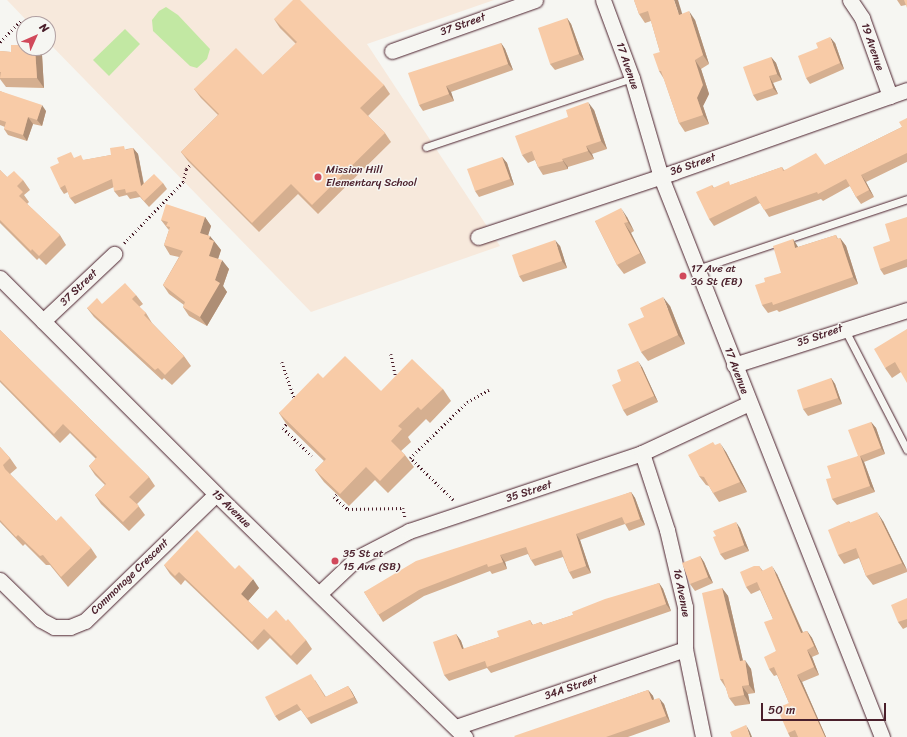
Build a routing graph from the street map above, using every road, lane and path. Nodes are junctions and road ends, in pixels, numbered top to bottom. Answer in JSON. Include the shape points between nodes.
{"nodes":[{"id":1,"x":535,"y":0,"type":"edge"},
{"id":2,"x":604,"y":0,"type":"edge"},
{"id":3,"x":850,"y":0,"type":"edge"},
{"id":4,"x":16,"y":25,"type":"edge"},
{"id":5,"x":0,"y":42,"type":"edge"},
{"id":6,"x":392,"y":51,"type":"dead end"},
{"id":7,"x":632,"y":78,"type":"junction"},
{"id":8,"x":907,"y":90,"type":"edge"},
{"id":9,"x":890,"y":96,"type":"junction"},
{"id":10,"x":426,"y":147,"type":"dead end"},
{"id":11,"x":190,"y":165,"type":"edge"},
{"id":12,"x":661,"y":177,"type":"junction"},
{"id":13,"x":907,"y":200,"type":"edge"},
{"id":14,"x":478,"y":237,"type":"dead end"},
{"id":15,"x":114,"y":254,"type":"joint"},
{"id":16,"x":697,"y":269,"type":"junction"},
{"id":17,"x":0,"y":278,"type":"edge"},
{"id":18,"x":907,"y":310,"type":"edge"},
{"id":19,"x":43,"y":321,"type":"junction"},
{"id":20,"x":844,"y":328,"type":"junction"},
{"id":21,"x":390,"y":354,"type":"dead end"},
{"id":22,"x":282,"y":362,"type":"dead end"},
{"id":23,"x":734,"y":365,"type":"junction"},
{"id":24,"x":399,"y":381,"type":"edge"},
{"id":25,"x":489,"y":390,"type":"dead end"},
{"id":26,"x":749,"y":403,"type":"junction"},
{"id":27,"x":297,"y":406,"type":"edge"},
{"id":28,"x":294,"y":418,"type":"edge"},
{"id":29,"x":907,"y":450,"type":"edge"},
{"id":30,"x":642,"y":453,"type":"junction"},
{"id":31,"x":312,"y":456,"type":"edge"},
{"id":32,"x":216,"y":494,"type":"junction"},
{"id":33,"x":337,"y":495,"type":"edge"},
{"id":34,"x":461,"y":514,"type":"junction"},
{"id":35,"x":409,"y":531,"type":"junction"},
{"id":36,"x":0,"y":580,"type":"edge"},
{"id":37,"x":319,"y":594,"type":"junction"},
{"id":38,"x":685,"y":649,"type":"junction"},
{"id":39,"x":461,"y":732,"type":"edge"},
{"id":40,"x":703,"y":737,"type":"edge"},
{"id":41,"x":882,"y":737,"type":"edge"}],
"edges":[{"from":1,"to":6,"type":"street","name":"37 Street"},
{"from":2,"to":7,"type":"street","name":"17 Avenue"},
{"from":3,"to":9,"type":"street","name":"19 Avenue","via":[[862,18]]},
{"from":4,"to":5,"type":"path"},
{"from":7,"to":10,"type":"lane"},
{"from":7,"to":12,"type":"street","name":"17 Avenue"},
{"from":8,"to":9,"type":"street","name":"36 Street"},
{"from":9,"to":12,"type":"street","name":"36 Street"},
{"from":11,"to":15,"type":"path","via":[[186,169],[183,182]]},
{"from":12,"to":14,"type":"street","name":"36 Street"},
{"from":12,"to":16,"type":"street","name":"17 Avenue"},
{"from":13,"to":16,"type":"lane"},
{"from":15,"to":19,"type":"street","name":"37 Street"},
{"from":16,"to":23,"type":"street","name":"17 Avenue"},
{"from":17,"to":19,"type":"street","name":"15 Avenue"},
{"from":18,"to":20,"type":"street","name":"35 Street"},
{"from":19,"to":32,"type":"street","name":"15 Avenue"},
{"from":20,"to":23,"type":"street","name":"35 Street"},
{"from":20,"to":29,"type":"lane"},
{"from":21,"to":24,"type":"path","via":[[394,376]]},
{"from":22,"to":27,"type":"path"},
{"from":23,"to":26,"type":"street","name":"17 Avenue"},
{"from":25,"to":34,"type":"path","via":[[467,402],[410,458],[458,505]]},
{"from":26,"to":30,"type":"street","name":"35 Street"},
{"from":26,"to":41,"type":"street","name":"17 Avenue"},
{"from":28,"to":31,"type":"path","via":[[283,428]]},
{"from":30,"to":34,"type":"street","name":"35 Street"},
{"from":30,"to":38,"type":"street","name":"16 Avenue","via":[[667,530],[685,607]]},
{"from":32,"to":36,"type":"street","name":"Commonage Crescent","via":[[85,621],[70,627],[54,627],[41,620]]},
{"from":32,"to":37,"type":"street","name":"15 Avenue"},
{"from":33,"to":35,"type":"path","via":[[334,498],[348,510],[403,508]]},
{"from":34,"to":35,"type":"street","name":"35 Street"},
{"from":35,"to":37,"type":"street","name":"35 Street","via":[[356,558]]},
{"from":37,"to":39,"type":"street","name":"15 Avenue"},
{"from":38,"to":39,"type":"street","name":"34A Street"},
{"from":38,"to":40,"type":"street","name":"16 Avenue"}]}
